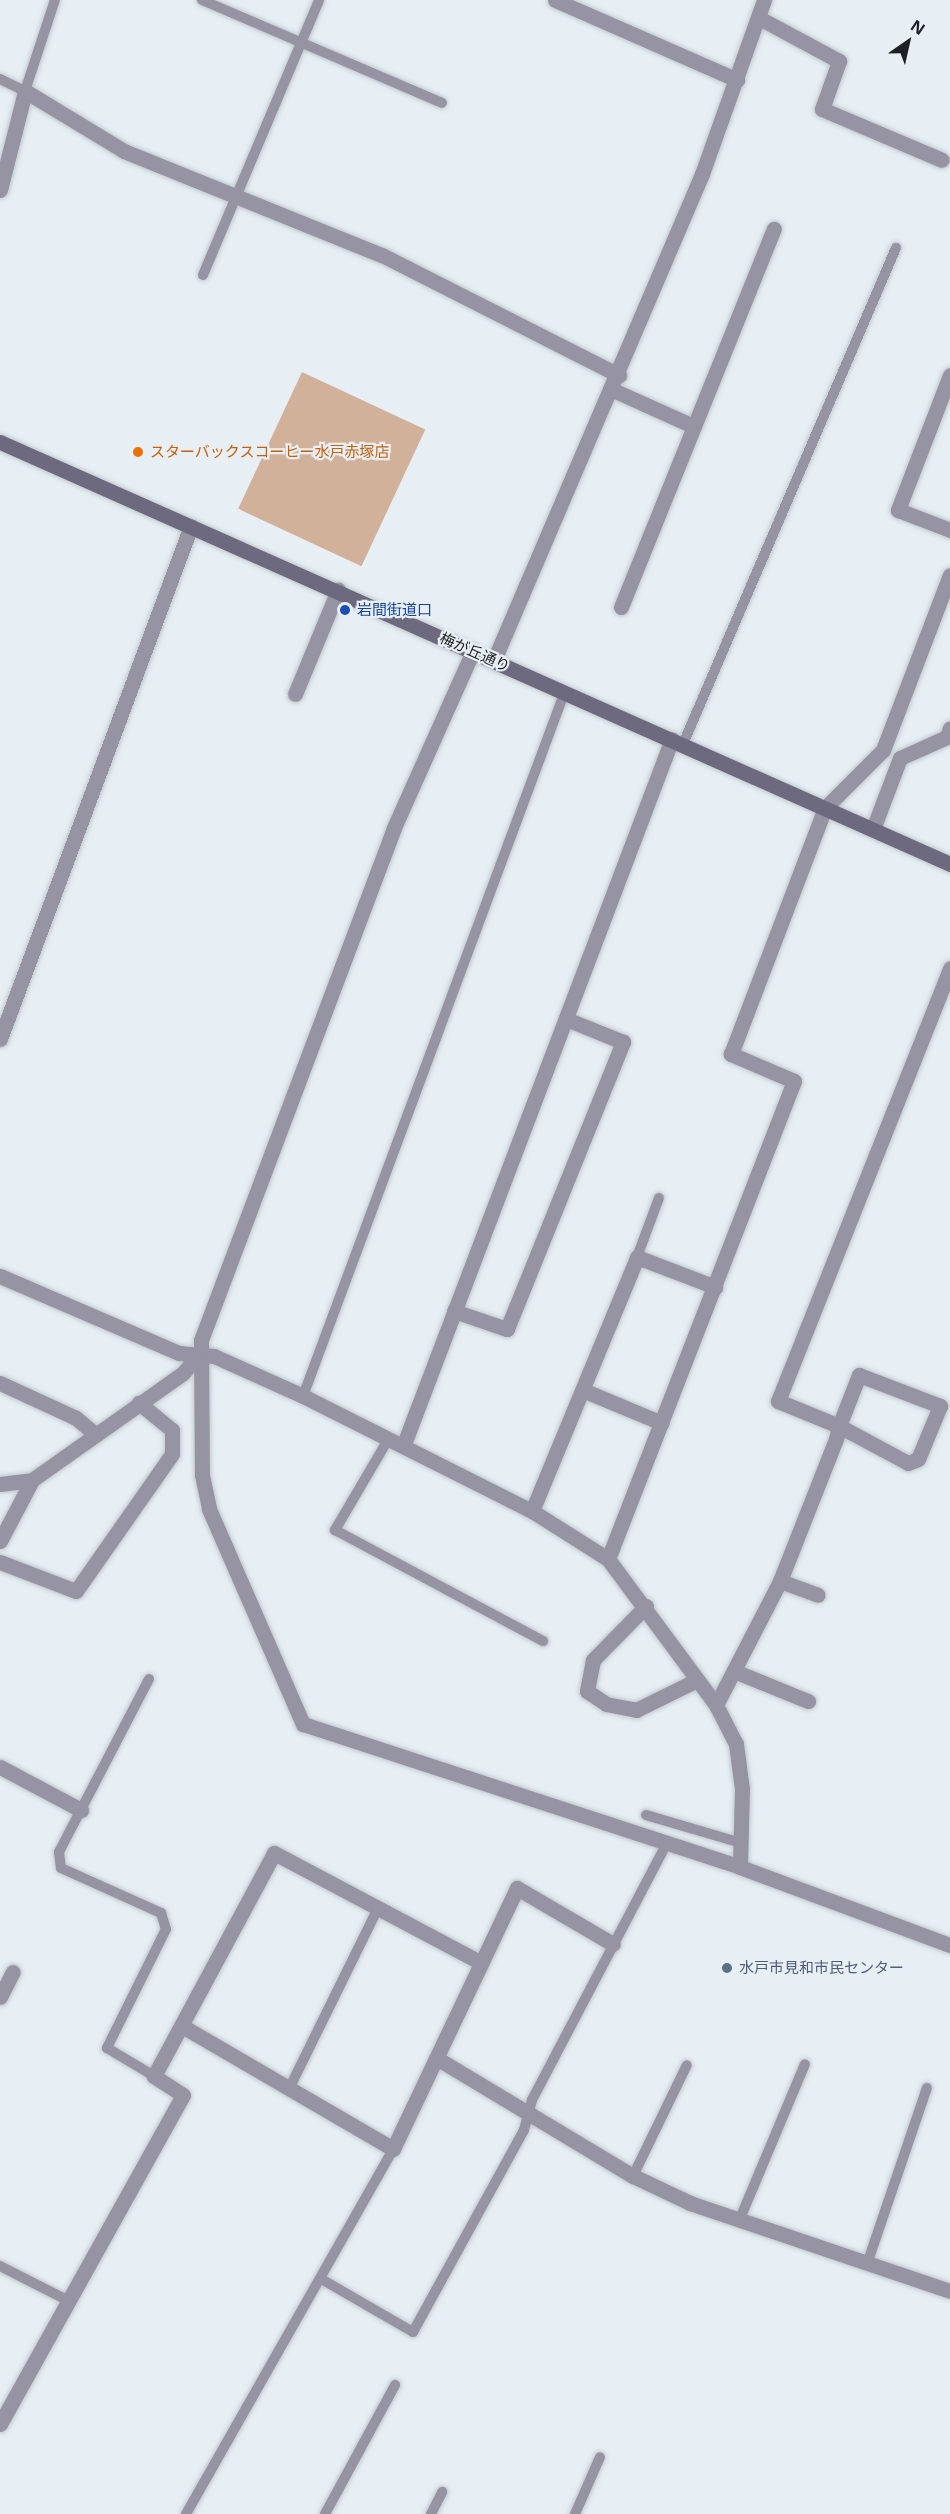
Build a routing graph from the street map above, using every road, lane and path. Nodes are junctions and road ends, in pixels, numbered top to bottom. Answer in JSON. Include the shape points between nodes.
{"nodes":[{"id":1,"x":55,"y":0,"type":"edge"},
{"id":2,"x":202,"y":0,"type":"edge"},
{"id":3,"x":319,"y":0,"type":"edge"},
{"id":4,"x":555,"y":0,"type":"edge"},
{"id":5,"x":764,"y":0,"type":"edge"},
{"id":6,"x":760,"y":19,"type":"junction"},
{"id":7,"x":302,"y":42,"type":"junction"},
{"id":8,"x":0,"y":79,"type":"edge"},
{"id":9,"x":737,"y":80,"type":"junction"},
{"id":10,"x":25,"y":91,"type":"junction"},
{"id":11,"x":442,"y":103,"type":"dead end"},
{"id":12,"x":942,"y":160,"type":"dead end"},
{"id":13,"x":0,"y":190,"type":"edge"},
{"id":14,"x":238,"y":195,"type":"junction"},
{"id":15,"x":774,"y":229,"type":"dead end"},
{"id":16,"x":896,"y":248,"type":"dead end"},
{"id":17,"x":203,"y":275,"type":"dead end"},
{"id":18,"x":619,"y":375,"type":"junction"},
{"id":19,"x":950,"y":375,"type":"edge"},
{"id":20,"x":613,"y":390,"type":"junction"},
{"id":21,"x":693,"y":426,"type":"junction"},
{"id":22,"x":0,"y":442,"type":"edge"},
{"id":23,"x":191,"y":526,"type":"junction"},
{"id":24,"x":950,"y":530,"type":"edge"},
{"id":25,"x":950,"y":575,"type":"edge"},
{"id":26,"x":338,"y":590,"type":"junction"},
{"id":27,"x":621,"y":608,"type":"dead end"},
{"id":28,"x":473,"y":651,"type":"junction"},
{"id":29,"x":494,"y":660,"type":"junction"},
{"id":30,"x":565,"y":691,"type":"junction"},
{"id":31,"x":295,"y":694,"type":"dead end"},
{"id":32,"x":950,"y":728,"type":"edge"},
{"id":33,"x":677,"y":742,"type":"junction"},
{"id":34,"x":825,"y":808,"type":"junction"},
{"id":35,"x":873,"y":829,"type":"junction"},
{"id":36,"x":950,"y":864,"type":"edge"},
{"id":37,"x":950,"y":968,"type":"edge"},
{"id":38,"x":566,"y":1019,"type":"junction"},
{"id":39,"x":0,"y":1039,"type":"edge"},
{"id":40,"x":659,"y":1198,"type":"dead end"},
{"id":41,"x":637,"y":1257,"type":"junction"},
{"id":42,"x":0,"y":1276,"type":"edge"},
{"id":43,"x":715,"y":1287,"type":"junction"},
{"id":44,"x":454,"y":1311,"type":"junction"},
{"id":45,"x":199,"y":1354,"type":"junction"},
{"id":46,"x":0,"y":1383,"type":"edge"},
{"id":47,"x":585,"y":1391,"type":"junction"},
{"id":48,"x":303,"y":1395,"type":"junction"},
{"id":49,"x":139,"y":1403,"type":"junction"},
{"id":50,"x":662,"y":1423,"type":"junction"},
{"id":51,"x":839,"y":1426,"type":"junction"},
{"id":52,"x":96,"y":1435,"type":"junction"},
{"id":53,"x":397,"y":1441,"type":"junction"},
{"id":54,"x":32,"y":1480,"type":"junction"},
{"id":55,"x":0,"y":1484,"type":"edge"},
{"id":56,"x":532,"y":1511,"type":"junction"},
{"id":57,"x":0,"y":1541,"type":"edge"},
{"id":58,"x":608,"y":1559,"type":"junction"},
{"id":59,"x":0,"y":1562,"type":"edge"},
{"id":60,"x":780,"y":1581,"type":"junction"},
{"id":61,"x":818,"y":1595,"type":"dead end"},
{"id":62,"x":646,"y":1606,"type":"junction"},
{"id":63,"x":543,"y":1641,"type":"dead end"},
{"id":64,"x":734,"y":1671,"type":"junction"},
{"id":65,"x":149,"y":1679,"type":"dead end"},
{"id":66,"x":697,"y":1680,"type":"junction"},
{"id":67,"x":808,"y":1701,"type":"dead end"},
{"id":68,"x":716,"y":1705,"type":"junction"},
{"id":69,"x":0,"y":1767,"type":"edge"},
{"id":70,"x":81,"y":1810,"type":"junction"},
{"id":71,"x":646,"y":1815,"type":"dead end"},
{"id":72,"x":738,"y":1842,"type":"junction"},
{"id":73,"x":666,"y":1845,"type":"junction"},
{"id":74,"x":740,"y":1866,"type":"junction"},
{"id":75,"x":378,"y":1908,"type":"junction"},
{"id":76,"x":613,"y":1944,"type":"junction"},
{"id":77,"x":950,"y":1946,"type":"edge"},
{"id":78,"x":480,"y":1962,"type":"junction"},
{"id":79,"x":13,"y":1972,"type":"dead end"},
{"id":80,"x":0,"y":1997,"type":"edge"},
{"id":81,"x":182,"y":2026,"type":"junction"},
{"id":82,"x":438,"y":2059,"type":"junction"},
{"id":83,"x":805,"y":2064,"type":"dead end"},
{"id":84,"x":687,"y":2065,"type":"dead end"},
{"id":85,"x":154,"y":2076,"type":"junction"},
{"id":86,"x":289,"y":2088,"type":"junction"},
{"id":87,"x":927,"y":2088,"type":"dead end"},
{"id":88,"x":527,"y":2115,"type":"junction"},
{"id":89,"x":393,"y":2149,"type":"junction"},
{"id":90,"x":633,"y":2176,"type":"junction"},
{"id":91,"x":739,"y":2221,"type":"junction"},
{"id":92,"x":867,"y":2264,"type":"junction"},
{"id":93,"x":0,"y":2266,"type":"edge"},
{"id":94,"x":323,"y":2280,"type":"junction"},
{"id":95,"x":950,"y":2291,"type":"edge"},
{"id":96,"x":67,"y":2300,"type":"junction"},
{"id":97,"x":395,"y":2385,"type":"dead end"},
{"id":98,"x":0,"y":2424,"type":"edge"},
{"id":99,"x":600,"y":2457,"type":"dead end"},
{"id":100,"x":442,"y":2492,"type":"dead end"},
{"id":101,"x":186,"y":2514,"type":"edge"},
{"id":102,"x":325,"y":2514,"type":"edge"},
{"id":103,"x":431,"y":2514,"type":"edge"},
{"id":104,"x":575,"y":2514,"type":"edge"}],
"edges":[{"from":1,"to":10,"type":"lane"},
{"from":2,"to":7,"type":"lane"},
{"from":3,"to":7,"type":"lane"},
{"from":4,"to":9,"type":"street"},
{"from":5,"to":6,"type":"street"},
{"from":6,"to":9,"type":"street"},
{"from":6,"to":12,"type":"street","via":[[839,61],[822,109]]},
{"from":7,"to":11,"type":"lane"},
{"from":7,"to":14,"type":"lane"},
{"from":8,"to":10,"type":"lane"},
{"from":9,"to":18,"type":"street"},
{"from":10,"to":13,"type":"street"},
{"from":10,"to":14,"type":"street","via":[[124,151]]},
{"from":14,"to":17,"type":"lane"},
{"from":14,"to":18,"type":"street","via":[[382,255]]},
{"from":15,"to":21,"type":"street"},
{"from":16,"to":33,"type":"lane"},
{"from":18,"to":20,"type":"street"},
{"from":19,"to":24,"type":"street","via":[[898,510]]},
{"from":20,"to":21,"type":"street"},
{"from":20,"to":29,"type":"street"},
{"from":21,"to":27,"type":"street"},
{"from":22,"to":23,"type":"street","name":"梅が丘通り"},
{"from":23,"to":26,"type":"street","name":"梅が丘通り"},
{"from":23,"to":39,"type":"street"},
{"from":25,"to":34,"type":"street","via":[[883,750]]},
{"from":26,"to":28,"type":"street","name":"梅が丘通り"},
{"from":26,"to":31,"type":"street"},
{"from":28,"to":29,"type":"street","name":"梅が丘通り"},
{"from":28,"to":45,"type":"street","via":[[394,828]]},
{"from":29,"to":30,"type":"street","name":"梅が丘通り"},
{"from":30,"to":33,"type":"street","name":"梅が丘通り"},
{"from":30,"to":48,"type":"lane"},
{"from":32,"to":35,"type":"street","via":[[947,737],[900,758]]},
{"from":33,"to":34,"type":"street","name":"梅が丘通り"},
{"from":33,"to":38,"type":"street"},
{"from":34,"to":35,"type":"street","name":"梅が丘通り"},
{"from":34,"to":43,"type":"street","via":[[731,1054],[794,1081]]},
{"from":35,"to":36,"type":"street","name":"梅が丘通り"},
{"from":37,"to":51,"type":"street","via":[[778,1401]]},
{"from":38,"to":44,"type":"street"},
{"from":38,"to":44,"type":"street","via":[[623,1042],[507,1329]]},
{"from":40,"to":41,"type":"lane"},
{"from":41,"to":43,"type":"street"},
{"from":41,"to":47,"type":"street"},
{"from":42,"to":45,"type":"street","via":[[179,1353]]},
{"from":43,"to":50,"type":"street"},
{"from":44,"to":53,"type":"street"},
{"from":45,"to":48,"type":"street"},
{"from":45,"to":49,"type":"street","via":[[183,1373]]},
{"from":45,"to":73,"type":"street","via":[[202,1475],[209,1509],[303,1724]]},
{"from":46,"to":52,"type":"street","via":[[76,1418]]},
{"from":47,"to":50,"type":"street"},
{"from":47,"to":56,"type":"street"},
{"from":48,"to":53,"type":"street"},
{"from":49,"to":52,"type":"street"},
{"from":49,"to":59,"type":"street","via":[[172,1430],[172,1454],[76,1591]]},
{"from":50,"to":58,"type":"street"},
{"from":51,"to":51,"type":"street","via":[[909,1462],[927,1449],[940,1406],[859,1375]]},
{"from":51,"to":60,"type":"street"},
{"from":52,"to":54,"type":"street"},
{"from":53,"to":56,"type":"street"},
{"from":53,"to":63,"type":"lane","via":[[335,1530]]},
{"from":54,"to":55,"type":"street"},
{"from":54,"to":57,"type":"street"},
{"from":56,"to":58,"type":"street"},
{"from":58,"to":62,"type":"street"},
{"from":60,"to":61,"type":"street"},
{"from":60,"to":64,"type":"street"},
{"from":62,"to":66,"type":"street"},
{"from":62,"to":66,"type":"street","via":[[593,1660],[587,1691],[606,1704],[636,1710]]},
{"from":64,"to":67,"type":"street"},
{"from":64,"to":68,"type":"street"},
{"from":65,"to":70,"type":"lane"},
{"from":66,"to":68,"type":"street"},
{"from":68,"to":72,"type":"street","via":[[736,1744],[742,1789]]},
{"from":69,"to":70,"type":"street"},
{"from":70,"to":85,"type":"lane","via":[[59,1852],[61,1868],[161,1913],[166,1929],[107,2048]]},
{"from":71,"to":72,"type":"lane"},
{"from":72,"to":74,"type":"street"},
{"from":73,"to":74,"type":"street"},
{"from":73,"to":76,"type":"lane"},
{"from":74,"to":77,"type":"street"},
{"from":75,"to":78,"type":"street"},
{"from":75,"to":81,"type":"street","via":[[274,1853]]},
{"from":75,"to":86,"type":"lane"},
{"from":76,"to":78,"type":"street","via":[[517,1888]]},
{"from":76,"to":88,"type":"lane"},
{"from":78,"to":82,"type":"street"},
{"from":79,"to":80,"type":"street"},
{"from":81,"to":85,"type":"street"},
{"from":81,"to":86,"type":"street"},
{"from":82,"to":88,"type":"street"},
{"from":82,"to":89,"type":"street"},
{"from":83,"to":91,"type":"lane"},
{"from":84,"to":90,"type":"lane"},
{"from":85,"to":96,"type":"street","via":[[183,2095]]},
{"from":86,"to":89,"type":"street"},
{"from":87,"to":92,"type":"lane"},
{"from":88,"to":90,"type":"street"},
{"from":88,"to":94,"type":"lane","via":[[413,2332]]},
{"from":89,"to":94,"type":"lane"},
{"from":90,"to":91,"type":"street"},
{"from":91,"to":92,"type":"street"},
{"from":92,"to":95,"type":"street"},
{"from":93,"to":96,"type":"lane"},
{"from":94,"to":101,"type":"lane"},
{"from":96,"to":98,"type":"street"},
{"from":97,"to":102,"type":"lane"},
{"from":99,"to":104,"type":"lane"},
{"from":100,"to":103,"type":"lane"}]}
